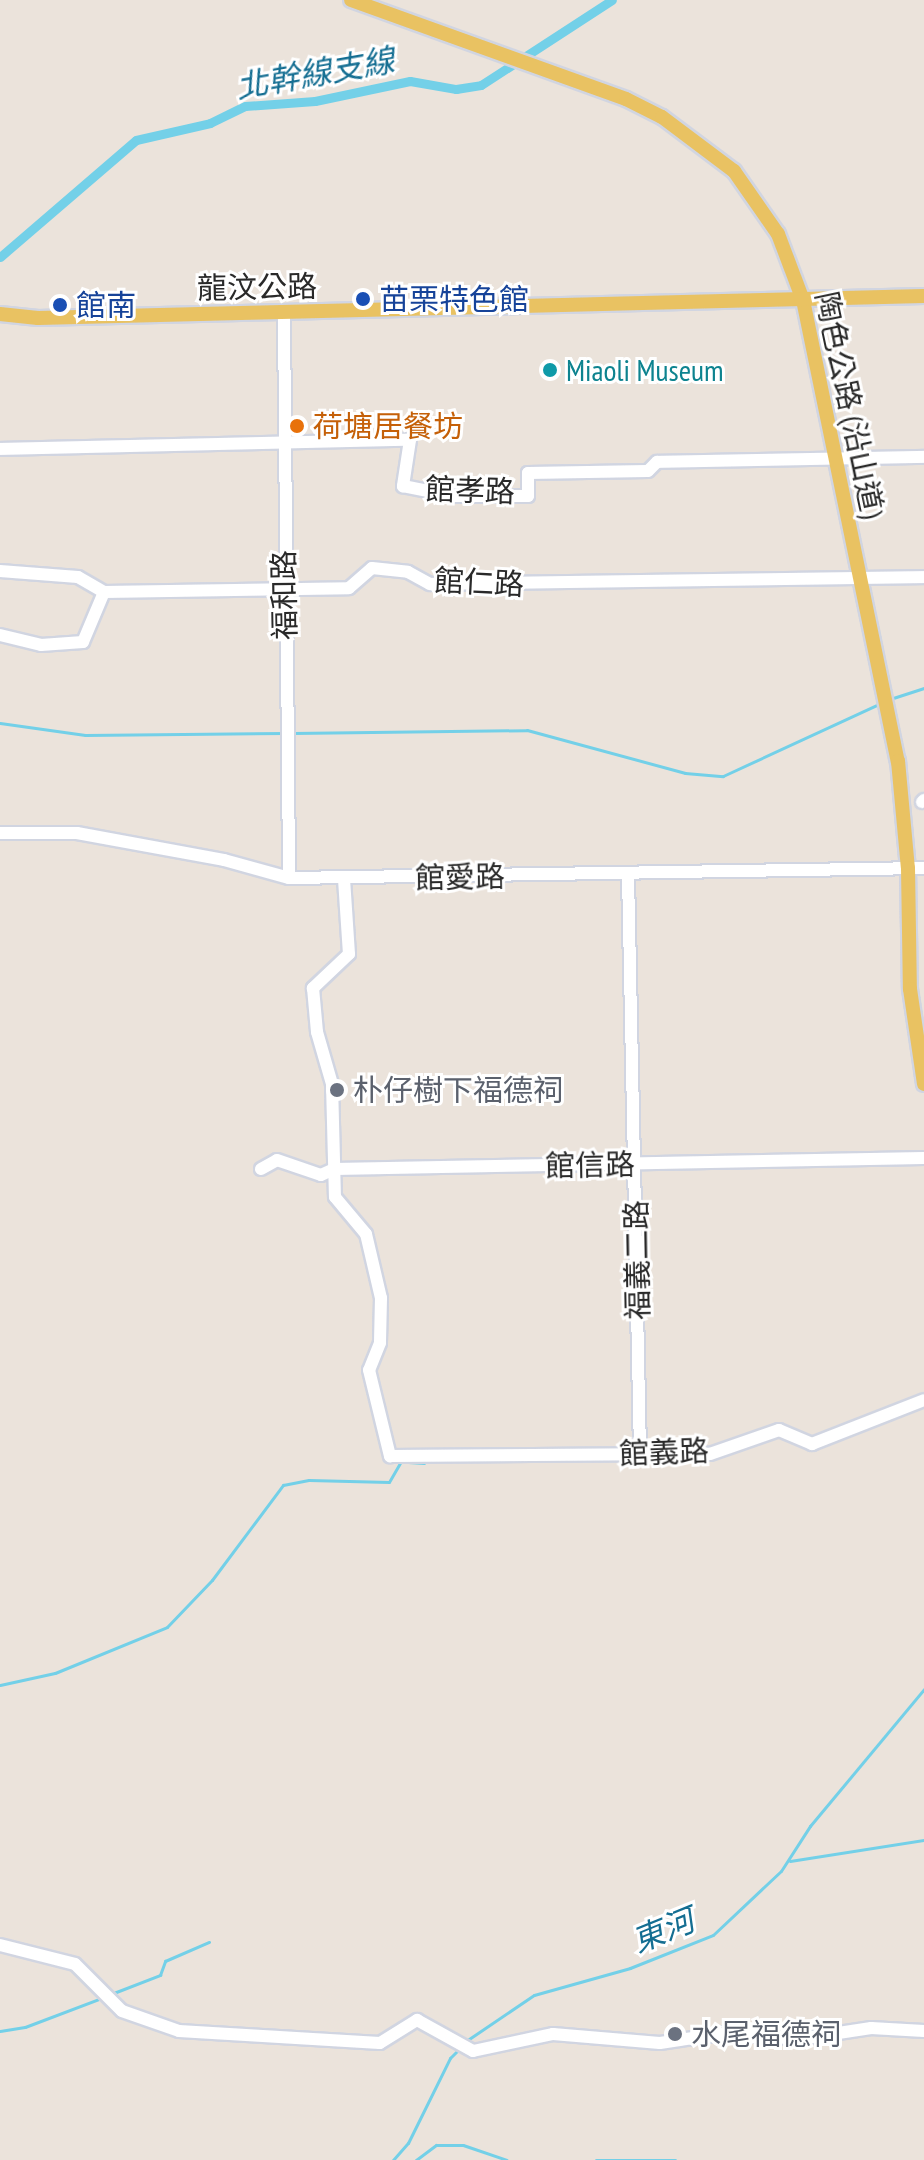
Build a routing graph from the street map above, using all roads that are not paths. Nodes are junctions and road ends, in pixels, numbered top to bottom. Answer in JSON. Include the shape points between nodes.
{"nodes":[{"id":1,"x":351,"y":0,"type":"edge"},
{"id":2,"x":924,"y":296,"type":"edge"},
{"id":3,"x":803,"y":300,"type":"junction"},
{"id":4,"x":284,"y":312,"type":"junction"},
{"id":5,"x":0,"y":314,"type":"edge"},
{"id":6,"x":281,"y":442,"type":"junction"},
{"id":7,"x":0,"y":449,"type":"edge"},
{"id":8,"x":836,"y":457,"type":"junction"},
{"id":9,"x":924,"y":457,"type":"edge"},
{"id":10,"x":0,"y":571,"type":"edge"},
{"id":11,"x":924,"y":577,"type":"edge"},
{"id":12,"x":861,"y":579,"type":"junction"},
{"id":13,"x":284,"y":588,"type":"junction"},
{"id":14,"x":104,"y":592,"type":"junction"},
{"id":15,"x":0,"y":635,"type":"edge"},
{"id":16,"x":0,"y":833,"type":"edge"},
{"id":17,"x":908,"y":868,"type":"junction"},
{"id":18,"x":924,"y":868,"type":"edge"},
{"id":19,"x":628,"y":874,"type":"junction"},
{"id":20,"x":289,"y":878,"type":"junction"},
{"id":21,"x":344,"y":879,"type":"junction"},
{"id":22,"x":924,"y":1084,"type":"edge"},
{"id":23,"x":924,"y":1158,"type":"edge"},
{"id":24,"x":636,"y":1165,"type":"junction"},
{"id":25,"x":261,"y":1169,"type":"dead end"},
{"id":26,"x":334,"y":1169,"type":"junction"},
{"id":27,"x":924,"y":1400,"type":"edge"},
{"id":28,"x":640,"y":1454,"type":"junction"},
{"id":29,"x":0,"y":1945,"type":"edge"},
{"id":30,"x":924,"y":2031,"type":"edge"}],
"edges":[{"from":1,"to":3,"type":"main road","name":"陶色公路 (沿山道)","via":[[626,99],[714,152],[761,205],[788,255]]},
{"from":2,"to":3,"type":"main road","name":"龍汶公路"},
{"from":3,"to":4,"type":"main road","name":"龍汶公路"},
{"from":3,"to":8,"type":"main road","name":"陶色公路 (沿山道)"},
{"from":4,"to":5,"type":"main road","name":"龍汶公路","via":[[38,318]]},
{"from":4,"to":6,"type":"street","name":"福和路"},
{"from":6,"to":7,"type":"street","name":"館孝路"},
{"from":6,"to":8,"type":"street","name":"館孝路","via":[[410,440],[403,486],[453,496],[528,496],[528,473],[648,471],[657,462]]},
{"from":6,"to":13,"type":"street","name":"福和路"},
{"from":8,"to":9,"type":"street","name":"館孝路"},
{"from":8,"to":12,"type":"main road","name":"陶色公路 (沿山道)"},
{"from":10,"to":14,"type":"street","name":"館仁路","via":[[78,577]]},
{"from":11,"to":12,"type":"street","name":"館仁路"},
{"from":12,"to":13,"type":"street","name":"館仁路","via":[[430,584],[408,572],[372,568],[349,588]]},
{"from":12,"to":17,"type":"main road","name":"陶色公路 (沿山道)","via":[[898,761]]},
{"from":13,"to":14,"type":"street","name":"館仁路"},
{"from":13,"to":20,"type":"street","name":"福和路"},
{"from":14,"to":15,"type":"street","via":[[83,642],[41,645]]},
{"from":16,"to":20,"type":"street","name":"館愛路","via":[[77,833],[224,860]]},
{"from":17,"to":18,"type":"street","name":"館愛路"},
{"from":17,"to":19,"type":"street","name":"館愛路"},
{"from":17,"to":22,"type":"main road","name":"陶色公路 (沿山道)","via":[[910,989]]},
{"from":19,"to":21,"type":"street","name":"館愛路"},
{"from":19,"to":24,"type":"street","name":"福義二路"},
{"from":20,"to":21,"type":"street","name":"館愛路"},
{"from":21,"to":26,"type":"street","via":[[349,954],[313,988],[317,1032],[332,1084]]},
{"from":23,"to":24,"type":"street","name":"館信路"},
{"from":24,"to":26,"type":"street","name":"館信路"},
{"from":24,"to":28,"type":"street","name":"福義二路"},
{"from":25,"to":26,"type":"street","name":"館信路","via":[[277,1160],[321,1175]]},
{"from":26,"to":28,"type":"street","name":"館義路","via":[[335,1197],[366,1234],[381,1298],[380,1343],[369,1370],[390,1456]]},
{"from":27,"to":28,"type":"street","name":"館義路","via":[[812,1444],[779,1430],[710,1454]]},
{"from":29,"to":30,"type":"street","via":[[75,1964],[108,1998],[143,2021],[179,2031],[380,2043],[417,2020],[473,2051],[553,2034],[660,2043],[726,2033],[799,2039],[871,2028]]}]}
